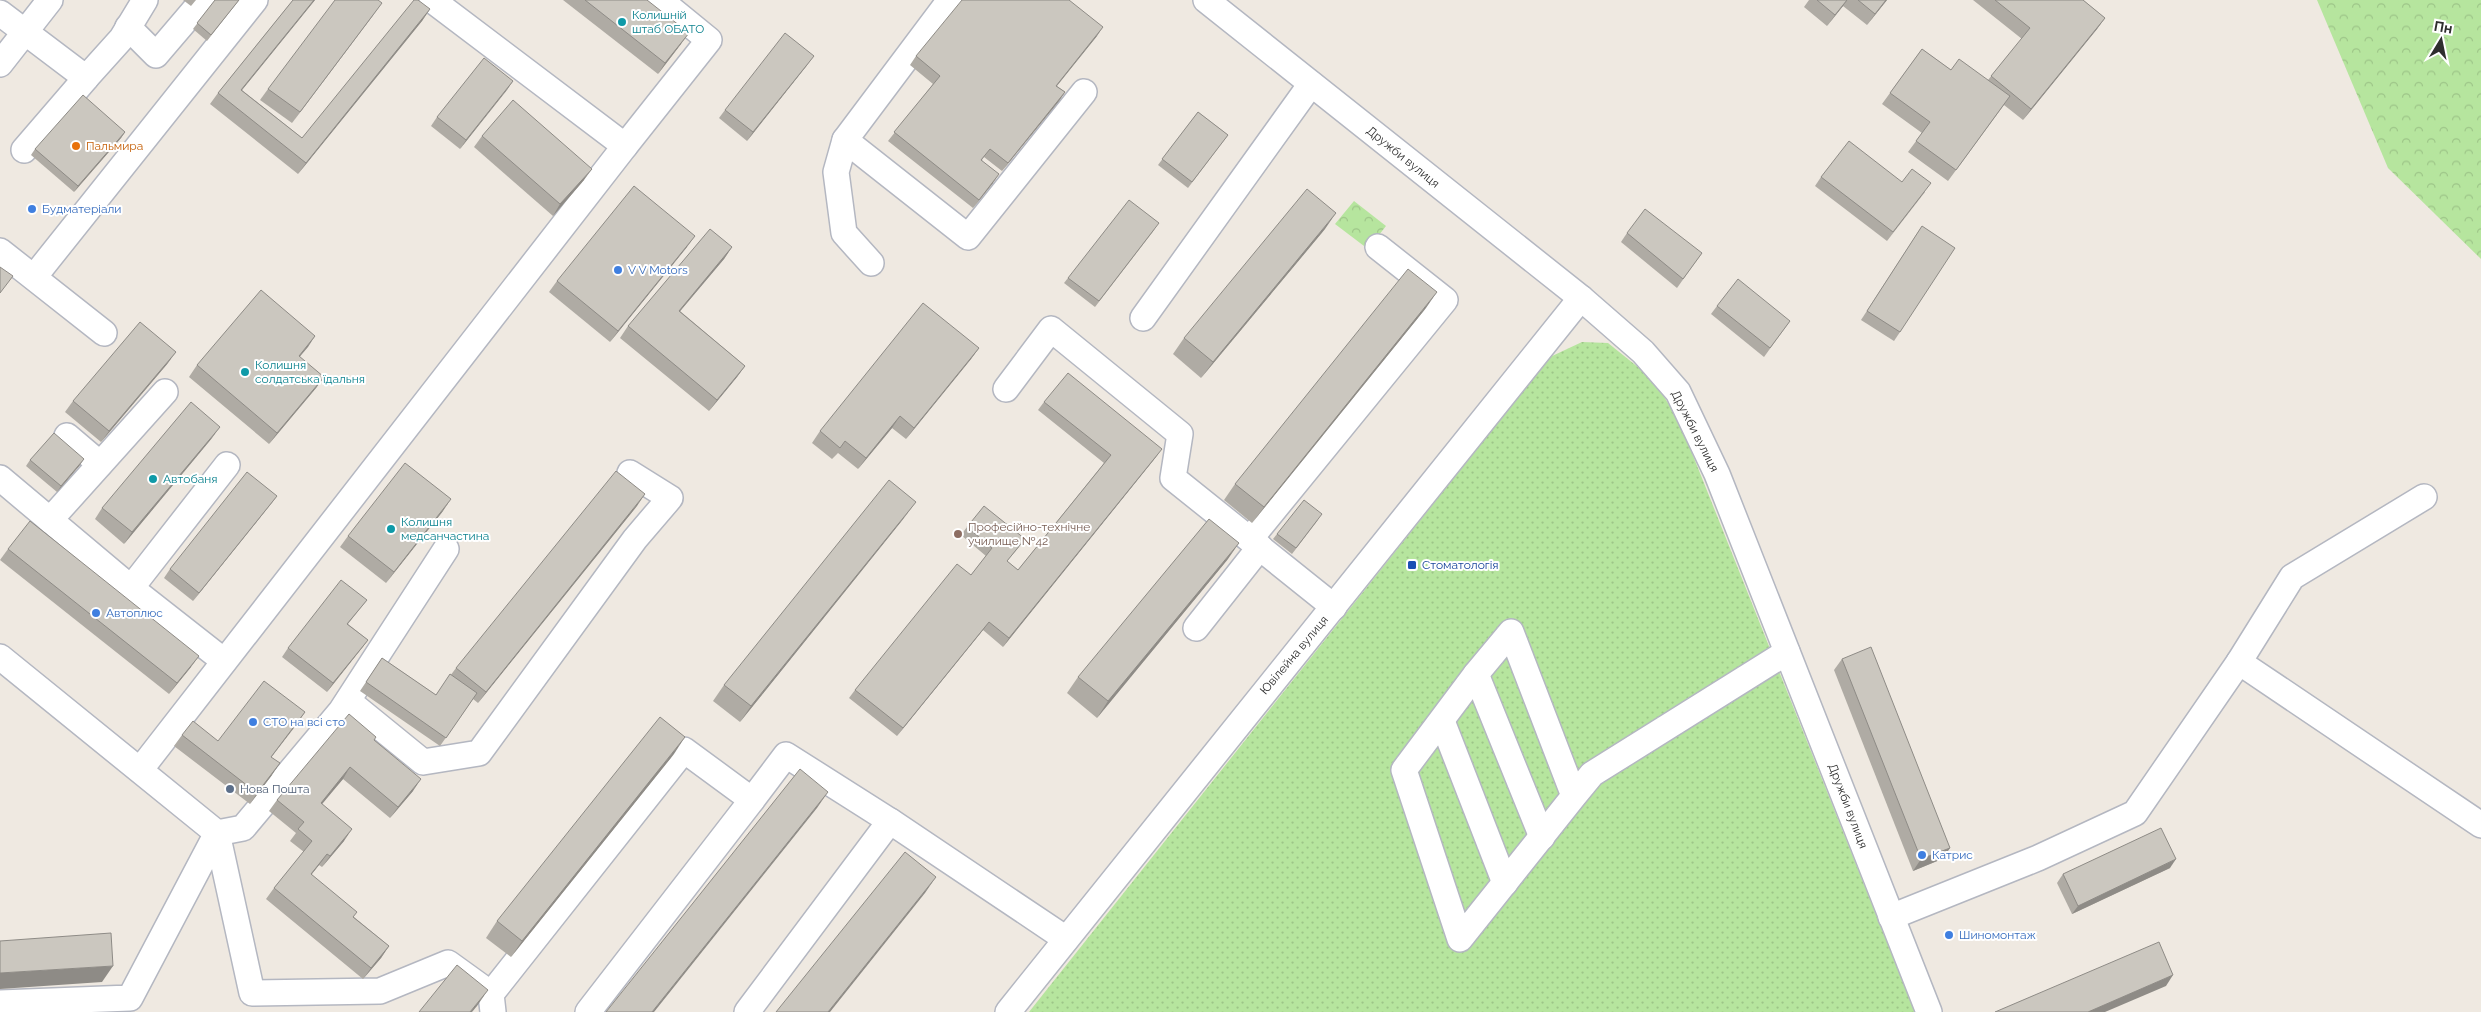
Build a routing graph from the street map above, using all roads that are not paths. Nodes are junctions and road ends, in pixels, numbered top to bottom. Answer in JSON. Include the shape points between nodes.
{"nodes":[{"id":1,"x":50,"y":0,"type":"edge"},
{"id":2,"x":145,"y":0,"type":"edge"},
{"id":3,"x":204,"y":0,"type":"edge"},
{"id":4,"x":256,"y":0,"type":"edge"},
{"id":5,"x":432,"y":0,"type":"edge"},
{"id":6,"x":660,"y":0,"type":"edge"},
{"id":7,"x":950,"y":0,"type":"edge"},
{"id":8,"x":1206,"y":0,"type":"edge"},
{"id":9,"x":0,"y":13,"type":"edge"},
{"id":10,"x":128,"y":27,"type":"junction"},
{"id":11,"x":26,"y":32,"type":"junction"},
{"id":12,"x":0,"y":64,"type":"edge"},
{"id":13,"x":86,"y":78,"type":"junction"},
{"id":14,"x":1311,"y":84,"type":"junction"},
{"id":15,"x":1084,"y":92,"type":"dead end"},
{"id":16,"x":845,"y":140,"type":"junction"},
{"id":17,"x":625,"y":146,"type":"junction"},
{"id":18,"x":24,"y":150,"type":"dead end"},
{"id":19,"x":1378,"y":246,"type":"dead end"},
{"id":20,"x":0,"y":251,"type":"edge"},
{"id":21,"x":871,"y":263,"type":"dead end"},
{"id":22,"x":34,"y":278,"type":"junction"},
{"id":23,"x":1581,"y":298,"type":"junction"},
{"id":24,"x":1143,"y":318,"type":"dead end"},
{"id":25,"x":104,"y":332,"type":"dead end"},
{"id":26,"x":1006,"y":390,"type":"dead end"},
{"id":27,"x":165,"y":392,"type":"dead end"},
{"id":28,"x":67,"y":436,"type":"dead end"},
{"id":29,"x":100,"y":464,"type":"junction"},
{"id":30,"x":227,"y":465,"type":"dead end"},
{"id":31,"x":630,"y":473,"type":"dead end"},
{"id":32,"x":0,"y":478,"type":"edge"},
{"id":33,"x":2424,"y":497,"type":"dead end"},
{"id":34,"x":50,"y":520,"type":"junction"},
{"id":35,"x":1255,"y":543,"type":"junction"},
{"id":36,"x":446,"y":549,"type":"dead end"},
{"id":37,"x":132,"y":588,"type":"junction"},
{"id":38,"x":1334,"y":607,"type":"junction"},
{"id":39,"x":1196,"y":628,"type":"dead end"},
{"id":40,"x":1787,"y":652,"type":"junction"},
{"id":41,"x":0,"y":657,"type":"edge"},
{"id":42,"x":224,"y":662,"type":"junction"},
{"id":43,"x":2239,"y":662,"type":"junction"},
{"id":44,"x":1476,"y":674,"type":"junction"},
{"id":45,"x":348,"y":701,"type":"junction"},
{"id":46,"x":1442,"y":721,"type":"junction"},
{"id":47,"x":140,"y":770,"type":"junction"},
{"id":48,"x":1574,"y":796,"type":"junction"},
{"id":49,"x":752,"y":800,"type":"junction"},
{"id":50,"x":890,"y":821,"type":"junction"},
{"id":51,"x":2481,"y":825,"type":"edge"},
{"id":52,"x":217,"y":833,"type":"junction"},
{"id":53,"x":1542,"y":837,"type":"junction"},
{"id":54,"x":1505,"y":883,"type":"junction"},
{"id":55,"x":1891,"y":917,"type":"junction"},
{"id":56,"x":1066,"y":939,"type":"junction"},
{"id":57,"x":380,"y":991,"type":"junction"},
{"id":58,"x":0,"y":1003,"type":"edge"},
{"id":59,"x":254,"y":1003,"type":"edge"},
{"id":60,"x":492,"y":1003,"type":"edge"},
{"id":61,"x":364,"y":1012,"type":"edge"},
{"id":62,"x":588,"y":1012,"type":"edge"},
{"id":63,"x":747,"y":1012,"type":"edge"},
{"id":64,"x":1008,"y":1012,"type":"edge"},
{"id":65,"x":1929,"y":1012,"type":"edge"}],
"edges":[{"from":1,"to":11,"type":"street"},
{"from":2,"to":10,"type":"street"},
{"from":3,"to":10,"type":"street","via":[[156,55]]},
{"from":4,"to":22,"type":"street"},
{"from":5,"to":17,"type":"street"},
{"from":6,"to":17,"type":"street","via":[[709,40]]},
{"from":7,"to":16,"type":"street"},
{"from":8,"to":14,"type":"street","name":"Дружби вулиця"},
{"from":9,"to":11,"type":"street"},
{"from":10,"to":13,"type":"street"},
{"from":11,"to":12,"type":"street"},
{"from":11,"to":13,"type":"street"},
{"from":13,"to":18,"type":"street"},
{"from":14,"to":23,"type":"street","name":"Дружби вулиця"},
{"from":14,"to":24,"type":"street"},
{"from":15,"to":16,"type":"street","via":[[968,237]]},
{"from":16,"to":21,"type":"street","via":[[836,172],[844,233]]},
{"from":17,"to":42,"type":"street"},
{"from":19,"to":35,"type":"street","via":[[1445,300]]},
{"from":20,"to":22,"type":"street"},
{"from":22,"to":25,"type":"street"},
{"from":23,"to":38,"type":"street","name":"Ювілейна вулиця"},
{"from":23,"to":40,"type":"street","name":"Дружби вулиця","via":[[1643,352],[1678,392],[1717,474]]},
{"from":26,"to":35,"type":"street","via":[[1051,329],[1180,434],[1173,478]]},
{"from":27,"to":29,"type":"street"},
{"from":28,"to":29,"type":"street"},
{"from":29,"to":34,"type":"street"},
{"from":30,"to":37,"type":"street"},
{"from":31,"to":45,"type":"street","via":[[670,498],[635,539],[480,753],[423,762]]},
{"from":32,"to":34,"type":"street"},
{"from":33,"to":43,"type":"street","via":[[2292,577]]},
{"from":34,"to":37,"type":"street"},
{"from":35,"to":38,"type":"street"},
{"from":35,"to":39,"type":"street"},
{"from":36,"to":45,"type":"street"},
{"from":37,"to":42,"type":"street"},
{"from":38,"to":56,"type":"street","name":"Ювілейна вулиця"},
{"from":40,"to":48,"type":"street","via":[[1592,774]]},
{"from":40,"to":55,"type":"street","name":"Дружби вулиця"},
{"from":41,"to":47,"type":"street"},
{"from":42,"to":47,"type":"street"},
{"from":43,"to":51,"type":"street"},
{"from":43,"to":55,"type":"street","via":[[2135,813],[2038,858]]},
{"from":44,"to":46,"type":"street"},
{"from":44,"to":48,"type":"street","via":[[1511,632]]},
{"from":44,"to":53,"type":"street"},
{"from":45,"to":52,"type":"street","via":[[244,828]]},
{"from":46,"to":54,"type":"street"},
{"from":46,"to":54,"type":"street","via":[[1404,770],[1460,939]]},
{"from":47,"to":52,"type":"street"},
{"from":48,"to":53,"type":"street"},
{"from":49,"to":50,"type":"street","via":[[786,755]]},
{"from":49,"to":60,"type":"street","via":[[684,750]]},
{"from":49,"to":62,"type":"street"},
{"from":50,"to":56,"type":"street"},
{"from":50,"to":63,"type":"street"},
{"from":52,"to":58,"type":"street","via":[[130,998]]},
{"from":52,"to":59,"type":"street"},
{"from":53,"to":54,"type":"street"},
{"from":55,"to":65,"type":"street","name":"Дружби вулиця"},
{"from":56,"to":64,"type":"street","name":"Ювілейна вулиця"},
{"from":57,"to":59,"type":"street"},
{"from":57,"to":60,"type":"street","via":[[448,964]]},
{"from":57,"to":61,"type":"street"}]}
